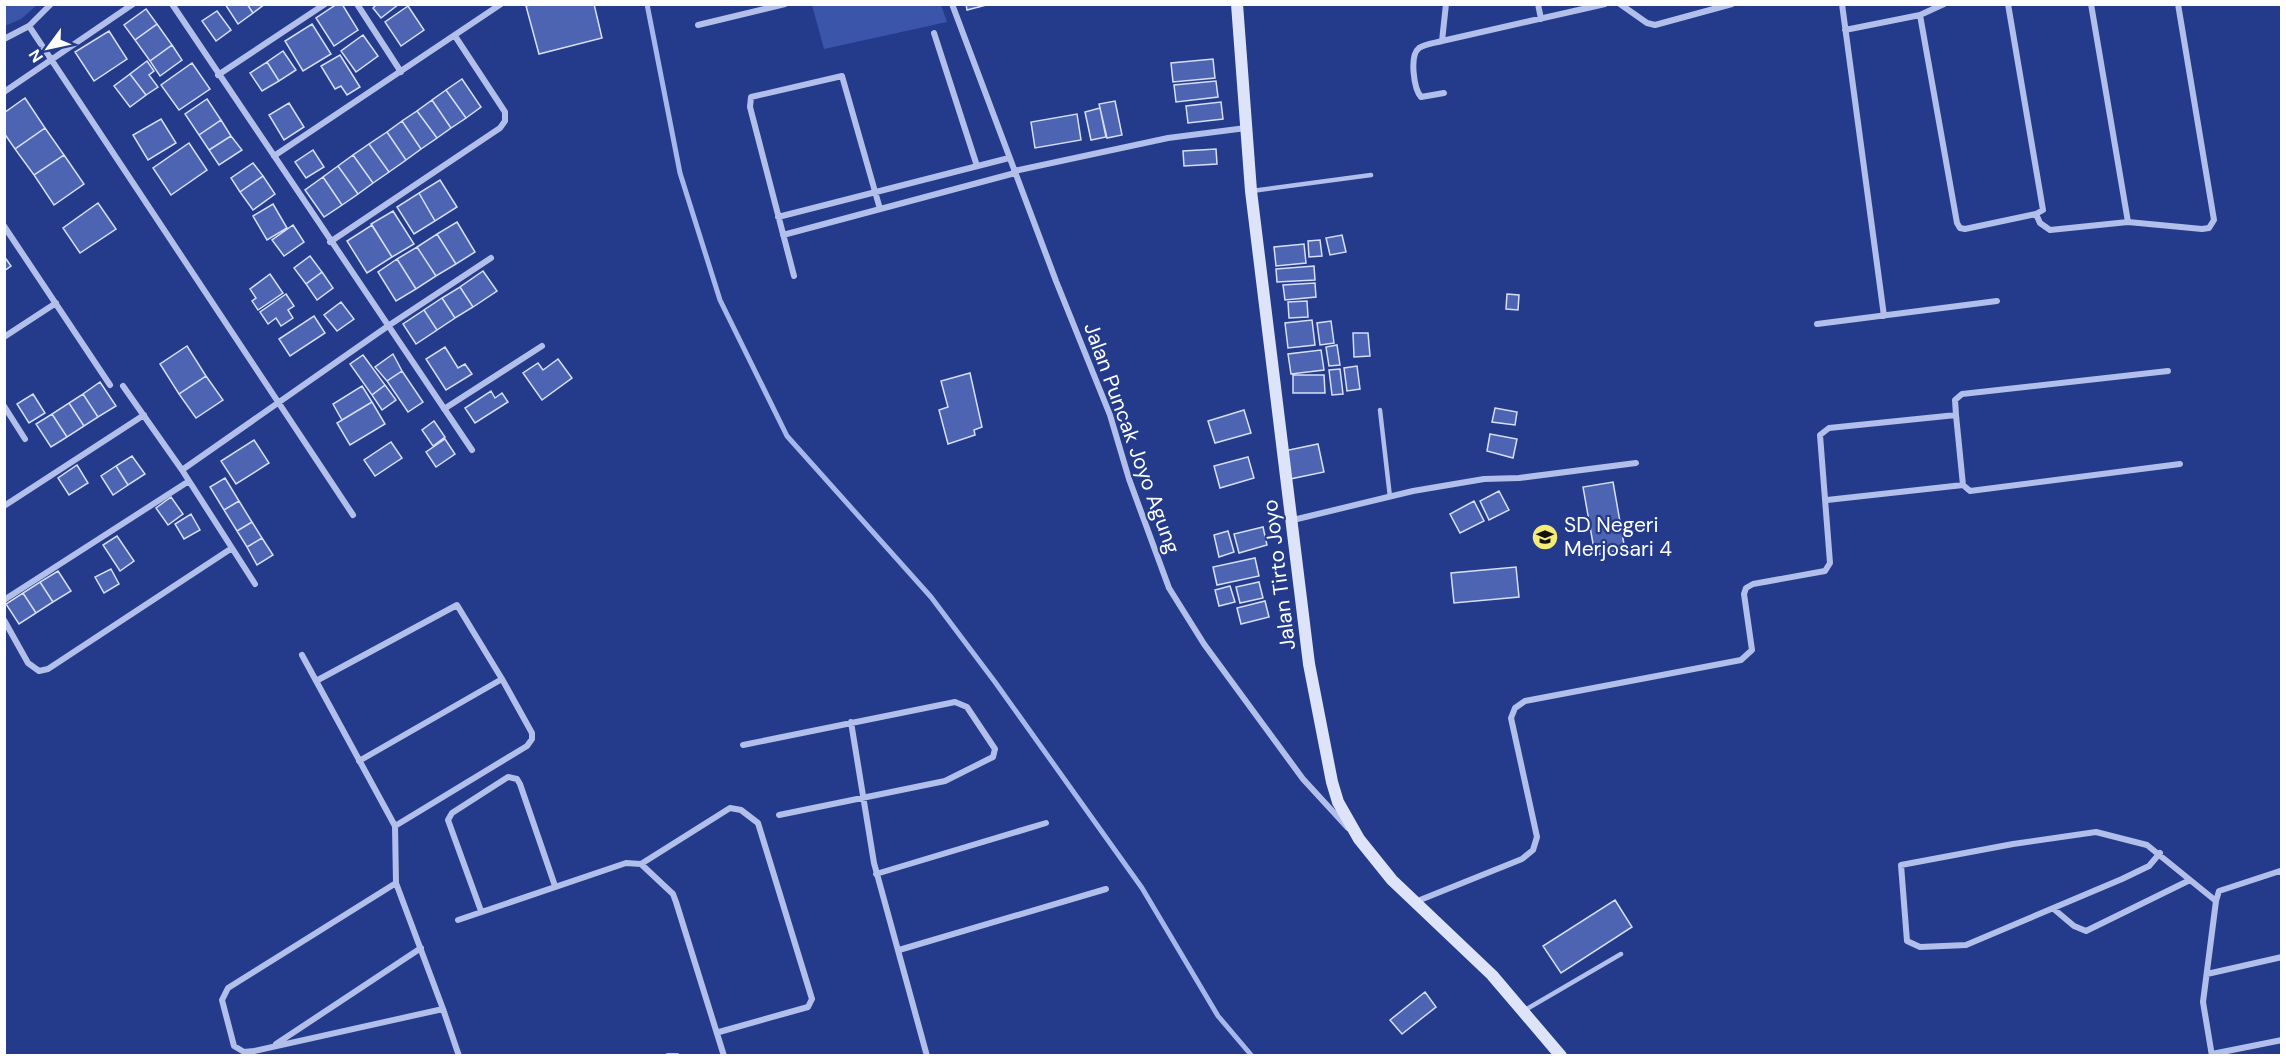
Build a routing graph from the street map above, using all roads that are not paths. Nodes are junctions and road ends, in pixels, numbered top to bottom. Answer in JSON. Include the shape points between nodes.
{"nodes":[{"id":1,"x":51,"y":4,"type":"edge"},
{"id":2,"x":133,"y":4,"type":"edge"},
{"id":3,"x":172,"y":4,"type":"edge"},
{"id":4,"x":326,"y":4,"type":"edge"},
{"id":5,"x":357,"y":4,"type":"edge"},
{"id":6,"x":501,"y":4,"type":"edge"},
{"id":7,"x":785,"y":4,"type":"edge"},
{"id":8,"x":952,"y":4,"type":"edge"},
{"id":9,"x":1237,"y":4,"type":"edge"},
{"id":10,"x":1446,"y":4,"type":"edge"},
{"id":11,"x":1538,"y":4,"type":"edge"},
{"id":12,"x":1605,"y":4,"type":"edge"},
{"id":13,"x":1620,"y":4,"type":"edge"},
{"id":14,"x":1732,"y":4,"type":"edge"},
{"id":15,"x":1842,"y":4,"type":"edge"},
{"id":16,"x":1944,"y":4,"type":"edge"},
{"id":17,"x":2008,"y":4,"type":"edge"},
{"id":18,"x":2091,"y":4,"type":"edge"},
{"id":19,"x":2178,"y":4,"type":"edge"},
{"id":20,"x":1920,"y":15,"type":"junction"},
{"id":21,"x":1541,"y":20,"type":"junction"},
{"id":22,"x":698,"y":25,"type":"dead end"},
{"id":23,"x":29,"y":26,"type":"junction"},
{"id":24,"x":1845,"y":30,"type":"junction"},
{"id":25,"x":934,"y":33,"type":"dead end"},
{"id":26,"x":455,"y":36,"type":"junction"},
{"id":27,"x":4,"y":39,"type":"edge"},
{"id":28,"x":1442,"y":41,"type":"junction"},
{"id":29,"x":51,"y":60,"type":"junction"},
{"id":30,"x":400,"y":72,"type":"junction"},
{"id":31,"x":218,"y":75,"type":"junction"},
{"id":32,"x":4,"y":92,"type":"edge"},
{"id":33,"x":1444,"y":93,"type":"dead end"},
{"id":34,"x":1246,"y":128,"type":"junction"},
{"id":35,"x":274,"y":156,"type":"junction"},
{"id":36,"x":1009,"y":158,"type":"junction"},
{"id":37,"x":977,"y":166,"type":"junction"},
{"id":38,"x":1014,"y":172,"type":"junction"},
{"id":39,"x":1371,"y":175,"type":"dead end"},
{"id":40,"x":1251,"y":191,"type":"junction"},
{"id":41,"x":876,"y":193,"type":"junction"},
{"id":42,"x":880,"y":209,"type":"junction"},
{"id":43,"x":2036,"y":214,"type":"junction"},
{"id":44,"x":778,"y":217,"type":"junction"},
{"id":45,"x":2128,"y":222,"type":"junction"},
{"id":46,"x":4,"y":226,"type":"edge"},
{"id":47,"x":783,"y":235,"type":"junction"},
{"id":48,"x":330,"y":242,"type":"junction"},
{"id":49,"x":491,"y":258,"type":"dead end"},
{"id":50,"x":794,"y":276,"type":"dead end"},
{"id":51,"x":1998,"y":300,"type":"dead end"},
{"id":52,"x":56,"y":303,"type":"junction"},
{"id":53,"x":1884,"y":316,"type":"junction"},
{"id":54,"x":1817,"y":324,"type":"dead end"},
{"id":55,"x":388,"y":326,"type":"junction"},
{"id":56,"x":4,"y":337,"type":"edge"},
{"id":57,"x":542,"y":346,"type":"dead end"},
{"id":58,"x":2168,"y":371,"type":"dead end"},
{"id":59,"x":110,"y":385,"type":"dead end"},
{"id":60,"x":123,"y":386,"type":"dead end"},
{"id":61,"x":279,"y":403,"type":"junction"},
{"id":62,"x":4,"y":406,"type":"edge"},
{"id":63,"x":444,"y":409,"type":"junction"},
{"id":64,"x":1380,"y":410,"type":"dead end"},
{"id":65,"x":144,"y":415,"type":"junction"},
{"id":66,"x":1956,"y":415,"type":"junction"},
{"id":67,"x":25,"y":439,"type":"dead end"},
{"id":68,"x":472,"y":450,"type":"dead end"},
{"id":69,"x":1636,"y":463,"type":"dead end"},
{"id":70,"x":2180,"y":464,"type":"dead end"},
{"id":71,"x":182,"y":470,"type":"junction"},
{"id":72,"x":189,"y":481,"type":"junction"},
{"id":73,"x":1963,"y":485,"type":"junction"},
{"id":74,"x":1390,"y":497,"type":"junction"},
{"id":75,"x":1827,"y":500,"type":"junction"},
{"id":76,"x":4,"y":506,"type":"edge"},
{"id":77,"x":353,"y":515,"type":"dead end"},
{"id":78,"x":1293,"y":520,"type":"junction"},
{"id":79,"x":232,"y":548,"type":"junction"},
{"id":80,"x":255,"y":584,"type":"dead end"},
{"id":81,"x":4,"y":600,"type":"edge"},
{"id":82,"x":4,"y":620,"type":"edge"},
{"id":83,"x":302,"y":655,"type":"dead end"},
{"id":84,"x":502,"y":679,"type":"junction"},
{"id":85,"x":316,"y":681,"type":"junction"},
{"id":86,"x":851,"y":722,"type":"junction"},
{"id":87,"x":743,"y":745,"type":"dead end"},
{"id":88,"x":359,"y":761,"type":"junction"},
{"id":89,"x":863,"y":799,"type":"junction"},
{"id":90,"x":779,"y":815,"type":"dead end"},
{"id":91,"x":1046,"y":823,"type":"dead end"},
{"id":92,"x":395,"y":826,"type":"junction"},
{"id":93,"x":1359,"y":839,"type":"junction"},
{"id":94,"x":2160,"y":853,"type":"junction"},
{"id":95,"x":641,"y":864,"type":"junction"},
{"id":96,"x":2282,"y":873,"type":"edge"},
{"id":97,"x":876,"y":874,"type":"junction"},
{"id":98,"x":2190,"y":879,"type":"junction"},
{"id":99,"x":396,"y":883,"type":"junction"},
{"id":100,"x":555,"y":886,"type":"junction"},
{"id":101,"x":1106,"y":889,"type":"dead end"},
{"id":102,"x":2216,"y":901,"type":"junction"},
{"id":103,"x":1414,"y":902,"type":"junction"},
{"id":104,"x":2055,"y":910,"type":"junction"},
{"id":105,"x":481,"y":911,"type":"junction"},
{"id":106,"x":458,"y":920,"type":"dead end"},
{"id":107,"x":421,"y":948,"type":"junction"},
{"id":108,"x":899,"y":950,"type":"junction"},
{"id":109,"x":1621,"y":954,"type":"dead end"},
{"id":110,"x":2282,"y":957,"type":"edge"},
{"id":111,"x":2207,"y":974,"type":"junction"},
{"id":112,"x":442,"y":1009,"type":"junction"},
{"id":113,"x":1525,"y":1010,"type":"junction"},
{"id":114,"x":719,"y":1032,"type":"junction"},
{"id":115,"x":2282,"y":1040,"type":"edge"},
{"id":116,"x":273,"y":1046,"type":"junction"},
{"id":117,"x":2212,"y":1055,"type":"edge"},
{"id":118,"x":459,"y":1056,"type":"edge"},
{"id":119,"x":668,"y":1056,"type":"edge"},
{"id":120,"x":677,"y":1056,"type":"edge"},
{"id":121,"x":724,"y":1056,"type":"edge"},
{"id":122,"x":927,"y":1056,"type":"edge"},
{"id":123,"x":1561,"y":1056,"type":"edge"}],
"edges":[{"from":1,"to":23,"type":"street"},
{"from":2,"to":29,"type":"street"},
{"from":3,"to":31,"type":"street"},
{"from":4,"to":31,"type":"street"},
{"from":5,"to":30,"type":"street"},
{"from":6,"to":26,"type":"street"},
{"from":7,"to":22,"type":"street"},
{"from":8,"to":36,"type":"street","name":"Jalan Puncak Joyo Agung"},
{"from":9,"to":34,"type":"street","name":"Jalan Tirto Joyo"},
{"from":10,"to":28,"type":"street"},
{"from":11,"to":21,"type":"street"},
{"from":12,"to":21,"type":"street"},
{"from":13,"to":14,"type":"street","via":[[1655,25]]},
{"from":15,"to":24,"type":"street"},
{"from":16,"to":20,"type":"street"},
{"from":17,"to":43,"type":"street","via":[[2044,203],[2043,210]]},
{"from":18,"to":45,"type":"street"},
{"from":19,"to":45,"type":"street","via":[[2214,220],[2202,229]]},
{"from":20,"to":24,"type":"street"},
{"from":20,"to":43,"type":"street","via":[[1960,228]]},
{"from":21,"to":28,"type":"street"},
{"from":23,"to":27,"type":"street"},
{"from":23,"to":29,"type":"street"},
{"from":24,"to":53,"type":"street"},
{"from":25,"to":37,"type":"street"},
{"from":26,"to":30,"type":"street"},
{"from":26,"to":48,"type":"street","via":[[505,112],[505,121]]},
{"from":28,"to":33,"type":"street","via":[[1421,46],[1416,52],[1414,81],[1421,97]]},
{"from":29,"to":32,"type":"street"},
{"from":29,"to":61,"type":"street"},
{"from":30,"to":35,"type":"street"},
{"from":31,"to":35,"type":"street"},
{"from":34,"to":38,"type":"street","via":[[1168,138]]},
{"from":34,"to":40,"type":"street","name":"Jalan Tirto Joyo"},
{"from":35,"to":48,"type":"street"},
{"from":36,"to":37,"type":"street"},
{"from":36,"to":38,"type":"street","name":"Jalan Puncak Joyo Agung"},
{"from":37,"to":41,"type":"street"},
{"from":38,"to":42,"type":"street"},
{"from":38,"to":93,"type":"street","name":"Jalan Puncak Joyo Agung","via":[[1110,415],[1169,588],[1204,644],[1303,779]]},
{"from":39,"to":40,"type":"lane"},
{"from":40,"to":78,"type":"street","name":"Jalan Tirto Joyo"},
{"from":41,"to":42,"type":"street"},
{"from":41,"to":44,"type":"street"},
{"from":41,"to":44,"type":"street","via":[[845,79],[838,75],[751,97],[749,101]]},
{"from":42,"to":47,"type":"street"},
{"from":43,"to":45,"type":"street","via":[[2050,230]]},
{"from":44,"to":47,"type":"street"},
{"from":46,"to":52,"type":"street"},
{"from":47,"to":50,"type":"street"},
{"from":48,"to":55,"type":"street"},
{"from":49,"to":55,"type":"street"},
{"from":51,"to":53,"type":"street"},
{"from":52,"to":56,"type":"street"},
{"from":52,"to":59,"type":"street"},
{"from":53,"to":54,"type":"street"},
{"from":55,"to":61,"type":"street"},
{"from":55,"to":63,"type":"street"},
{"from":57,"to":63,"type":"street"},
{"from":58,"to":66,"type":"street","via":[[1962,394],[1955,400]]},
{"from":60,"to":65,"type":"street"},
{"from":61,"to":71,"type":"street"},
{"from":61,"to":77,"type":"street"},
{"from":62,"to":67,"type":"street"},
{"from":63,"to":68,"type":"street"},
{"from":64,"to":74,"type":"lane"},
{"from":65,"to":71,"type":"street"},
{"from":65,"to":76,"type":"street"},
{"from":66,"to":73,"type":"street"},
{"from":66,"to":75,"type":"street","via":[[1824,431],[1820,435]]},
{"from":69,"to":74,"type":"street","via":[[1484,479]]},
{"from":70,"to":73,"type":"street","via":[[1970,491]]},
{"from":71,"to":72,"type":"street"},
{"from":72,"to":79,"type":"street"},
{"from":72,"to":81,"type":"street"},
{"from":73,"to":75,"type":"street"},
{"from":74,"to":78,"type":"street"},
{"from":75,"to":103,"type":"street","via":[[1830,563],[1825,572],[1816,575],[1746,588],[1752,650],[1741,660],[1525,701],[1515,708],[1511,718],[1538,837],[1533,850],[1522,859]]},
{"from":78,"to":93,"type":"street","name":"Jalan Tirto Joyo","via":[[1319,726],[1338,802]]},
{"from":79,"to":80,"type":"street"},
{"from":79,"to":82,"type":"street","via":[[48,669],[39,670],[28,663]]},
{"from":83,"to":85,"type":"street"},
{"from":84,"to":85,"type":"street","via":[[458,605]]},
{"from":84,"to":88,"type":"street"},
{"from":84,"to":92,"type":"street","via":[[532,734],[527,746]]},
{"from":85,"to":88,"type":"street"},
{"from":86,"to":87,"type":"street"},
{"from":86,"to":89,"type":"street"},
{"from":86,"to":89,"type":"street","via":[[956,702],[967,706],[995,749],[993,757],[945,781]]},
{"from":88,"to":92,"type":"street"},
{"from":89,"to":90,"type":"street"},
{"from":89,"to":97,"type":"street"},
{"from":91,"to":97,"type":"street"},
{"from":92,"to":99,"type":"street"},
{"from":93,"to":103,"type":"street","name":"Jalan Tirto Joyo"},
{"from":94,"to":98,"type":"street"},
{"from":94,"to":104,"type":"street","via":[[2149,866]]},
{"from":94,"to":104,"type":"street","via":[[2139,842],[2096,832],[1900,865],[1907,941],[1920,946],[1966,945]]},
{"from":95,"to":100,"type":"street","via":[[626,863]]},
{"from":95,"to":114,"type":"street","via":[[673,894]]},
{"from":95,"to":114,"type":"street","via":[[730,808],[751,815],[758,823],[812,999],[808,1007]]},
{"from":96,"to":102,"type":"street","via":[[2227,886],[2219,891]]},
{"from":97,"to":108,"type":"street"},
{"from":98,"to":102,"type":"street"},
{"from":98,"to":104,"type":"street","via":[[2086,931]]},
{"from":99,"to":107,"type":"street"},
{"from":99,"to":116,"type":"street","via":[[223,994],[234,1046],[244,1052]]},
{"from":100,"to":105,"type":"street"},
{"from":100,"to":105,"type":"street","via":[[520,784],[507,777],[452,813],[448,820]]},
{"from":101,"to":108,"type":"street"},
{"from":102,"to":111,"type":"street"},
{"from":103,"to":113,"type":"street","name":"Jalan Tirto Joyo"},
{"from":105,"to":106,"type":"street"},
{"from":107,"to":112,"type":"street"},
{"from":107,"to":116,"type":"street"},
{"from":108,"to":122,"type":"street"},
{"from":109,"to":113,"type":"lane"},
{"from":110,"to":111,"type":"street"},
{"from":111,"to":117,"type":"street","via":[[2203,1002]]},
{"from":112,"to":116,"type":"street"},
{"from":112,"to":118,"type":"street"},
{"from":113,"to":123,"type":"street","name":"Jalan Tirto Joyo"},
{"from":114,"to":121,"type":"street"},
{"from":115,"to":117,"type":"street"},
{"from":119,"to":120,"type":"street"}]}
